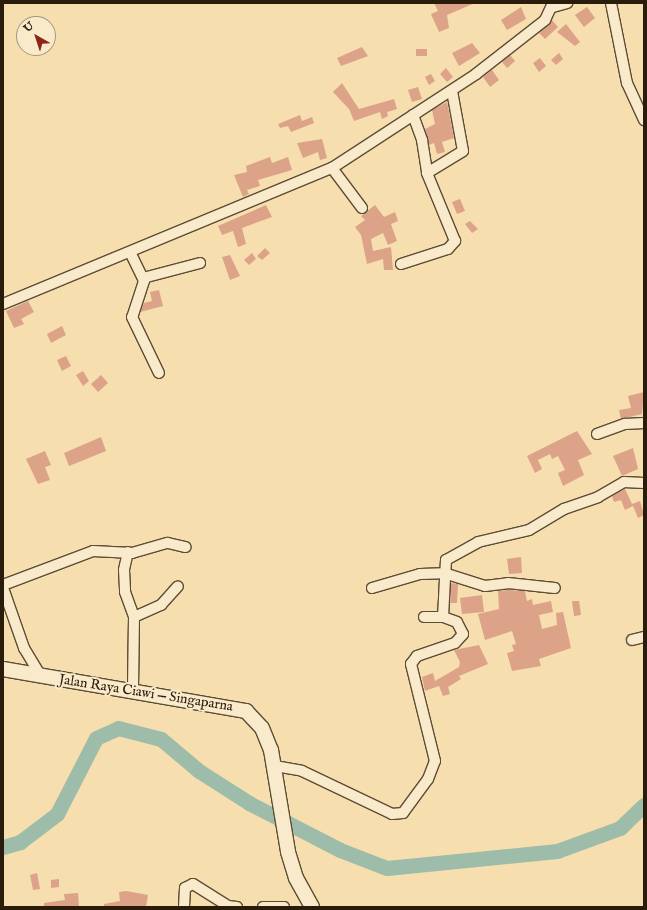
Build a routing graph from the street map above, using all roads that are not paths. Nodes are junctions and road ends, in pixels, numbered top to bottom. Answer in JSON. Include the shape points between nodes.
{"nodes":[{"id":1,"x":567,"y":3,"type":"edge"},
{"id":2,"x":611,"y":3,"type":"edge"},
{"id":3,"x":553,"y":5,"type":"edge"},
{"id":4,"x":452,"y":91,"type":"junction"},
{"id":5,"x":414,"y":115,"type":"junction"},
{"id":6,"x":644,"y":120,"type":"edge"},
{"id":7,"x":332,"y":168,"type":"junction"},
{"id":8,"x":427,"y":173,"type":"junction"},
{"id":9,"x":362,"y":208,"type":"dead end"},
{"id":10,"x":130,"y":252,"type":"junction"},
{"id":11,"x":200,"y":263,"type":"dead end"},
{"id":12,"x":402,"y":264,"type":"dead end"},
{"id":13,"x":143,"y":278,"type":"junction"},
{"id":14,"x":3,"y":304,"type":"edge"},
{"id":15,"x":159,"y":373,"type":"dead end"},
{"id":16,"x":644,"y":423,"type":"edge"},
{"id":17,"x":597,"y":434,"type":"dead end"},
{"id":18,"x":644,"y":483,"type":"edge"},
{"id":19,"x":186,"y":547,"type":"dead end"},
{"id":20,"x":128,"y":552,"type":"junction"},
{"id":21,"x":444,"y":573,"type":"junction"},
{"id":22,"x":178,"y":586,"type":"dead end"},
{"id":23,"x":3,"y":587,"type":"edge"},
{"id":24,"x":372,"y":588,"type":"dead end"},
{"id":25,"x":555,"y":588,"type":"dead end"},
{"id":26,"x":134,"y":617,"type":"junction"},
{"id":27,"x":424,"y":617,"type":"dead end"},
{"id":28,"x":443,"y":617,"type":"junction"},
{"id":29,"x":644,"y":637,"type":"edge"},
{"id":30,"x":632,"y":640,"type":"dead end"},
{"id":31,"x":3,"y":669,"type":"edge"},
{"id":32,"x":41,"y":676,"type":"junction"},
{"id":33,"x":133,"y":692,"type":"junction"},
{"id":34,"x":275,"y":766,"type":"junction"},
{"id":35,"x":184,"y":907,"type":"edge"},
{"id":36,"x":237,"y":907,"type":"edge"},
{"id":37,"x":263,"y":907,"type":"edge"},
{"id":38,"x":284,"y":907,"type":"edge"},
{"id":39,"x":312,"y":907,"type":"edge"}],
"edges":[{"from":1,"to":3,"type":"street"},
{"from":2,"to":6,"type":"street","via":[[627,83]]},
{"from":3,"to":4,"type":"street","via":[[545,20]]},
{"from":4,"to":5,"type":"street"},
{"from":4,"to":8,"type":"street","via":[[463,151]]},
{"from":5,"to":7,"type":"street"},
{"from":5,"to":8,"type":"street","via":[[422,140]]},
{"from":7,"to":9,"type":"street"},
{"from":7,"to":10,"type":"street"},
{"from":8,"to":12,"type":"street","via":[[455,241],[448,249]]},
{"from":10,"to":13,"type":"street"},
{"from":10,"to":14,"type":"street"},
{"from":11,"to":13,"type":"street"},
{"from":13,"to":15,"type":"street","via":[[132,317]]},
{"from":16,"to":17,"type":"street","via":[[625,424]]},
{"from":18,"to":21,"type":"street","via":[[624,482],[598,497],[564,509],[529,530],[478,542],[446,560]]},
{"from":19,"to":20,"type":"street","via":[[161,543]]},
{"from":20,"to":23,"type":"street","via":[[93,550]]},
{"from":20,"to":26,"type":"street","via":[[124,570],[125,592]]},
{"from":21,"to":24,"type":"street","via":[[420,574]]},
{"from":21,"to":25,"type":"street","via":[[485,586],[508,583]]},
{"from":21,"to":28,"type":"street"},
{"from":22,"to":26,"type":"street","via":[[174,595],[161,605]]},
{"from":23,"to":32,"type":"street","via":[[24,648]]},
{"from":26,"to":33,"type":"street"},
{"from":27,"to":28,"type":"street"},
{"from":28,"to":34,"type":"street","via":[[457,622],[463,634],[449,647],[421,654],[411,664],[435,761],[428,780],[403,813],[392,814],[302,772]]},
{"from":29,"to":30,"type":"street"},
{"from":31,"to":32,"type":"main road","name":"Jalan Raya Ciawi — Singaparna"},
{"from":32,"to":33,"type":"main road","name":"Jalan Raya Ciawi — Singaparna"},
{"from":33,"to":34,"type":"main road","name":"Jalan Raya Ciawi — Singaparna","via":[[246,711],[262,728]]},
{"from":34,"to":39,"type":"main road","name":"Jalan Raya Ciawi — Singaparna","via":[[283,803],[288,852],[296,878]]},
{"from":35,"to":36,"type":"street","via":[[185,888],[193,884],[228,906]]},
{"from":37,"to":38,"type":"street"}]}
